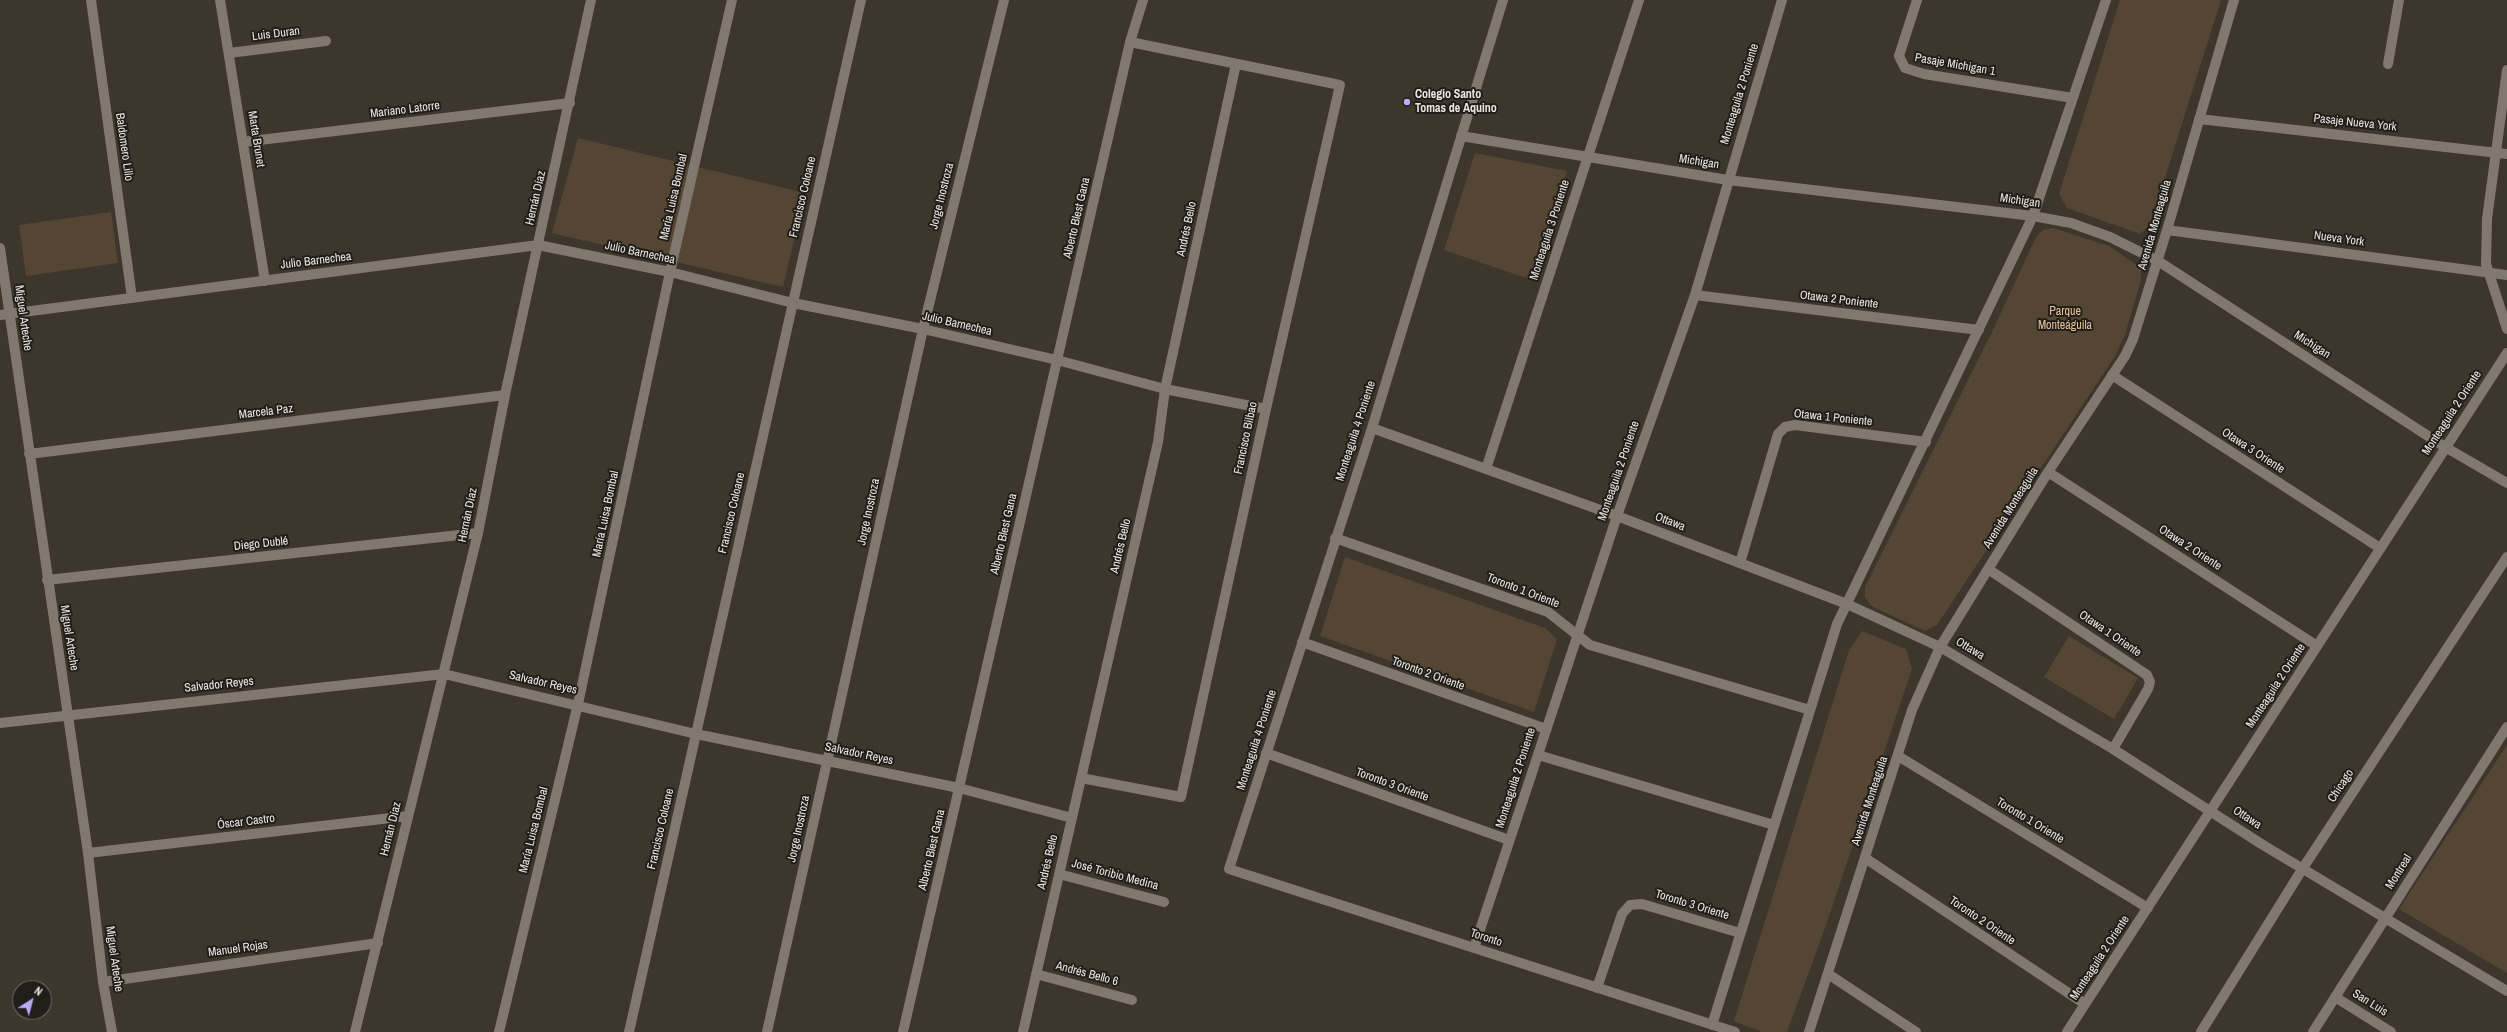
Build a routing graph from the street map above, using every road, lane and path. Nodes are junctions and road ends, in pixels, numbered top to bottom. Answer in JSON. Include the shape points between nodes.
{"nodes":[{"id":1,"x":91,"y":0,"type":"edge"},
{"id":2,"x":220,"y":0,"type":"edge"},
{"id":3,"x":591,"y":0,"type":"edge"},
{"id":4,"x":732,"y":0,"type":"edge"},
{"id":5,"x":861,"y":0,"type":"edge"},
{"id":6,"x":1004,"y":0,"type":"edge"},
{"id":7,"x":1143,"y":0,"type":"edge"},
{"id":8,"x":1503,"y":0,"type":"edge"},
{"id":9,"x":1639,"y":0,"type":"edge"},
{"id":10,"x":1782,"y":0,"type":"edge"},
{"id":11,"x":1917,"y":0,"type":"edge"},
{"id":12,"x":2106,"y":0,"type":"edge"},
{"id":13,"x":2234,"y":0,"type":"edge"},
{"id":14,"x":2398,"y":0,"type":"edge"},
{"id":15,"x":326,"y":41,"type":"dead end"},
{"id":16,"x":1130,"y":42,"type":"junction"},
{"id":17,"x":229,"y":53,"type":"junction"},
{"id":18,"x":1236,"y":64,"type":"junction"},
{"id":19,"x":2388,"y":64,"type":"dead end"},
{"id":20,"x":2507,"y":70,"type":"edge"},
{"id":21,"x":2073,"y":98,"type":"junction"},
{"id":22,"x":570,"y":104,"type":"junction"},
{"id":23,"x":2199,"y":119,"type":"junction"},
{"id":24,"x":1461,"y":136,"type":"junction"},
{"id":25,"x":243,"y":142,"type":"junction"},
{"id":26,"x":2496,"y":152,"type":"junction"},
{"id":27,"x":2507,"y":154,"type":"edge"},
{"id":28,"x":1588,"y":157,"type":"junction"},
{"id":29,"x":1728,"y":180,"type":"junction"},
{"id":30,"x":2033,"y":216,"type":"junction"},
{"id":31,"x":2167,"y":230,"type":"junction"},
{"id":32,"x":538,"y":245,"type":"junction"},
{"id":33,"x":0,"y":248,"type":"edge"},
{"id":34,"x":2158,"y":261,"type":"junction"},
{"id":35,"x":670,"y":272,"type":"junction"},
{"id":36,"x":2490,"y":273,"type":"junction"},
{"id":37,"x":2507,"y":275,"type":"edge"},
{"id":38,"x":265,"y":281,"type":"junction"},
{"id":39,"x":1694,"y":295,"type":"junction"},
{"id":40,"x":132,"y":298,"type":"junction"},
{"id":41,"x":793,"y":303,"type":"junction"},
{"id":42,"x":4,"y":314,"type":"edge"},
{"id":43,"x":2507,"y":328,"type":"edge"},
{"id":44,"x":923,"y":329,"type":"junction"},
{"id":45,"x":1979,"y":330,"type":"junction"},
{"id":46,"x":2507,"y":353,"type":"edge"},
{"id":47,"x":1057,"y":360,"type":"junction"},
{"id":48,"x":2112,"y":375,"type":"junction"},
{"id":49,"x":1165,"y":389,"type":"junction"},
{"id":50,"x":505,"y":395,"type":"junction"},
{"id":51,"x":1266,"y":409,"type":"junction"},
{"id":52,"x":1372,"y":428,"type":"junction"},
{"id":53,"x":1926,"y":442,"type":"junction"},
{"id":54,"x":2445,"y":447,"type":"junction"},
{"id":55,"x":29,"y":454,"type":"junction"},
{"id":56,"x":1486,"y":469,"type":"junction"},
{"id":57,"x":2048,"y":472,"type":"junction"},
{"id":58,"x":2507,"y":483,"type":"edge"},
{"id":59,"x":1617,"y":516,"type":"junction"},
{"id":60,"x":478,"y":533,"type":"junction"},
{"id":61,"x":1336,"y":538,"type":"junction"},
{"id":62,"x":2380,"y":548,"type":"junction"},
{"id":63,"x":2507,"y":557,"type":"edge"},
{"id":64,"x":1740,"y":563,"type":"junction"},
{"id":65,"x":1988,"y":569,"type":"junction"},
{"id":66,"x":47,"y":580,"type":"junction"},
{"id":67,"x":1847,"y":604,"type":"junction"},
{"id":68,"x":1578,"y":636,"type":"junction"},
{"id":69,"x":1302,"y":642,"type":"junction"},
{"id":70,"x":1940,"y":646,"type":"junction"},
{"id":71,"x":2317,"y":646,"type":"junction"},
{"id":72,"x":444,"y":674,"type":"junction"},
{"id":73,"x":578,"y":704,"type":"junction"},
{"id":74,"x":1810,"y":710,"type":"junction"},
{"id":75,"x":67,"y":715,"type":"junction"},
{"id":76,"x":0,"y":722,"type":"edge"},
{"id":77,"x":2507,"y":727,"type":"edge"},
{"id":78,"x":1546,"y":729,"type":"junction"},
{"id":79,"x":696,"y":734,"type":"junction"},
{"id":80,"x":2113,"y":749,"type":"junction"},
{"id":81,"x":1266,"y":754,"type":"junction"},
{"id":82,"x":1538,"y":755,"type":"junction"},
{"id":83,"x":1898,"y":756,"type":"junction"},
{"id":84,"x":827,"y":761,"type":"junction"},
{"id":85,"x":1081,"y":778,"type":"junction"},
{"id":86,"x":959,"y":788,"type":"junction"},
{"id":87,"x":2211,"y":811,"type":"junction"},
{"id":88,"x":408,"y":816,"type":"junction"},
{"id":89,"x":1072,"y":818,"type":"junction"},
{"id":90,"x":1774,"y":825,"type":"junction"},
{"id":91,"x":1509,"y":840,"type":"junction"},
{"id":92,"x":88,"y":853,"type":"junction"},
{"id":93,"x":1865,"y":858,"type":"junction"},
{"id":94,"x":2303,"y":868,"type":"junction"},
{"id":95,"x":1229,"y":869,"type":"joint"},
{"id":96,"x":1059,"y":874,"type":"junction"},
{"id":97,"x":1164,"y":902,"type":"dead end"},
{"id":98,"x":2148,"y":908,"type":"junction"},
{"id":99,"x":2385,"y":918,"type":"junction"},
{"id":100,"x":1740,"y":933,"type":"junction"},
{"id":101,"x":378,"y":942,"type":"junction"},
{"id":102,"x":1474,"y":948,"type":"junction"},
{"id":103,"x":1036,"y":974,"type":"junction"},
{"id":104,"x":1828,"y":974,"type":"junction"},
{"id":105,"x":103,"y":982,"type":"junction"},
{"id":106,"x":1597,"y":988,"type":"junction"},
{"id":107,"x":2507,"y":991,"type":"edge"},
{"id":108,"x":2335,"y":997,"type":"junction"},
{"id":109,"x":1132,"y":1000,"type":"dead end"},
{"id":110,"x":2085,"y":1004,"type":"junction"},
{"id":111,"x":1712,"y":1025,"type":"junction"},
{"id":112,"x":112,"y":1032,"type":"edge"},
{"id":113,"x":355,"y":1032,"type":"edge"},
{"id":114,"x":499,"y":1032,"type":"edge"},
{"id":115,"x":629,"y":1032,"type":"edge"},
{"id":116,"x":767,"y":1032,"type":"edge"},
{"id":117,"x":903,"y":1032,"type":"edge"},
{"id":118,"x":1023,"y":1032,"type":"edge"},
{"id":119,"x":1735,"y":1032,"type":"edge"},
{"id":120,"x":1809,"y":1032,"type":"edge"},
{"id":121,"x":1916,"y":1032,"type":"edge"},
{"id":122,"x":2067,"y":1032,"type":"edge"},
{"id":123,"x":2201,"y":1032,"type":"edge"},
{"id":124,"x":2312,"y":1032,"type":"edge"},
{"id":125,"x":2391,"y":1032,"type":"edge"}],
"edges":[{"from":1,"to":40,"type":"street","name":"Baldomero Lillo"},
{"from":2,"to":17,"type":"street","name":"Marta Brunet"},
{"from":3,"to":22,"type":"street","name":"Hernán Díaz"},
{"from":4,"to":35,"type":"street","name":"María Luisa Bombal"},
{"from":5,"to":41,"type":"street","name":"Francisco Coloane"},
{"from":6,"to":44,"type":"street","name":"Jorge Inostroza"},
{"from":7,"to":16,"type":"street","name":"Alberto Blest Gana"},
{"from":8,"to":24,"type":"street","name":"Monteaguila 4 Poniente"},
{"from":9,"to":28,"type":"street","name":"Monteaguila 3 Poniente"},
{"from":10,"to":29,"type":"street","name":"Monteaguila 2 Poniente"},
{"from":11,"to":21,"type":"street","name":"Pasaje Michigan 1","via":[[1899,56],[1905,68],[1924,74]]},
{"from":12,"to":21,"type":"street"},
{"from":13,"to":23,"type":"street","name":"Avenida Monteaguila"},
{"from":14,"to":19,"type":"street"},
{"from":15,"to":17,"type":"street","name":"Luis Duran"},
{"from":16,"to":18,"type":"street"},
{"from":16,"to":47,"type":"street","name":"Alberto Blest Gana"},
{"from":17,"to":25,"type":"street","name":"Marta Brunet"},
{"from":18,"to":49,"type":"street","name":"Andrés Bello"},
{"from":18,"to":51,"type":"street","name":"Francisco Bilbao","via":[[1340,85]]},
{"from":20,"to":26,"type":"street"},
{"from":21,"to":30,"type":"street"},
{"from":22,"to":25,"type":"street","name":"Mariano Latorre"},
{"from":22,"to":32,"type":"street","name":"Hernán Díaz"},
{"from":23,"to":26,"type":"street","name":"Pasaje Nueva York"},
{"from":23,"to":31,"type":"street","name":"Avenida Monteaguila"},
{"from":24,"to":28,"type":"street","name":"Michigan"},
{"from":24,"to":52,"type":"street","name":"Monteaguila 4 Poniente"},
{"from":25,"to":38,"type":"street","name":"Marta Brunet"},
{"from":26,"to":27,"type":"street","name":"Pasaje Nueva York"},
{"from":26,"to":36,"type":"street","via":[[2487,219],[2486,264]]},
{"from":28,"to":29,"type":"street","name":"Michigan"},
{"from":28,"to":56,"type":"street","name":"Monteaguila 3 Poniente"},
{"from":29,"to":30,"type":"street","name":"Michigan"},
{"from":29,"to":39,"type":"street","name":"Monteaguila 2 Poniente"},
{"from":30,"to":34,"type":"street","name":"Michigan","via":[[2071,223],[2110,237]]},
{"from":30,"to":45,"type":"street"},
{"from":31,"to":34,"type":"street","name":"Avenida Monteaguila"},
{"from":31,"to":36,"type":"street","name":"Nueva York"},
{"from":32,"to":35,"type":"street","name":"Julio Barnechea"},
{"from":32,"to":38,"type":"street","name":"Julio Barnechea"},
{"from":32,"to":50,"type":"street","name":"Hernán Díaz"},
{"from":33,"to":42,"type":"street","name":"Miguel Arteche"},
{"from":34,"to":48,"type":"street","name":"Avenida Monteaguila","via":[[2132,339],[2125,356]]},
{"from":34,"to":54,"type":"street","name":"Michigan"},
{"from":35,"to":41,"type":"street","name":"Julio Barnechea"},
{"from":35,"to":73,"type":"street","name":"María Luisa Bombal"},
{"from":36,"to":37,"type":"street","name":"Nueva York"},
{"from":36,"to":43,"type":"street"},
{"from":38,"to":40,"type":"street","name":"Julio Barnechea"},
{"from":39,"to":45,"type":"street","name":"Otawa 2 Poniente"},
{"from":39,"to":59,"type":"street","name":"Monteaguila 2 Poniente"},
{"from":40,"to":42,"type":"street","name":"Julio Barnechea"},
{"from":41,"to":44,"type":"street","name":"Julio Barnechea"},
{"from":41,"to":79,"type":"street","name":"Francisco Coloane"},
{"from":42,"to":55,"type":"street","name":"Miguel Arteche"},
{"from":44,"to":47,"type":"street","name":"Julio Barnechea"},
{"from":44,"to":84,"type":"street","name":"Jorge Inostroza"},
{"from":45,"to":53,"type":"street"},
{"from":46,"to":54,"type":"street","name":"Monteaguila 2 Oriente"},
{"from":47,"to":49,"type":"street","name":"Julio Barnechea"},
{"from":47,"to":86,"type":"street","name":"Alberto Blest Gana"},
{"from":48,"to":57,"type":"street","name":"Avenida Monteaguila"},
{"from":48,"to":62,"type":"street","name":"Otawa 3 Oriente"},
{"from":49,"to":51,"type":"street","name":"Julio Barnechea"},
{"from":49,"to":85,"type":"street","name":"Andrés Bello","via":[[1158,442]]},
{"from":50,"to":55,"type":"street","name":"Marcela Paz"},
{"from":50,"to":60,"type":"street","name":"Hernán Díaz"},
{"from":51,"to":85,"type":"street","name":"Francisco Bilbao","via":[[1181,797]]},
{"from":52,"to":56,"type":"street","name":"Ottawa"},
{"from":52,"to":61,"type":"street","name":"Monteaguila 4 Poniente"},
{"from":53,"to":64,"type":"street","name":"Otawa 1 Poniente","via":[[1795,425],[1785,427],[1778,434]]},
{"from":53,"to":67,"type":"street"},
{"from":54,"to":58,"type":"street","name":"Michigan"},
{"from":54,"to":62,"type":"street","name":"Monteaguila 2 Oriente"},
{"from":55,"to":66,"type":"street","name":"Miguel Arteche"},
{"from":56,"to":59,"type":"street","name":"Ottawa"},
{"from":57,"to":65,"type":"street","name":"Avenida Monteaguila"},
{"from":57,"to":71,"type":"street","name":"Otawa 2 Oriente"},
{"from":59,"to":64,"type":"street","name":"Ottawa"},
{"from":59,"to":68,"type":"street","name":"Monteaguila 2 Poniente"},
{"from":60,"to":66,"type":"street","name":"Diego Dublé"},
{"from":60,"to":72,"type":"street","name":"Hernán Díaz"},
{"from":61,"to":68,"type":"street","name":"Toronto 1 Oriente","via":[[1548,612]]},
{"from":61,"to":69,"type":"street","name":"Monteaguila 4 Poniente"},
{"from":62,"to":71,"type":"street","name":"Monteaguila 2 Oriente"},
{"from":63,"to":94,"type":"street","name":"Chicago"},
{"from":64,"to":67,"type":"street","name":"Ottawa"},
{"from":65,"to":70,"type":"street","name":"Avenida Monteaguila"},
{"from":65,"to":80,"type":"street","name":"Otawa 1 Oriente","via":[[2148,675],[2150,686]]},
{"from":66,"to":75,"type":"street","name":"Miguel Arteche"},
{"from":67,"to":70,"type":"street","name":"Ottawa"},
{"from":67,"to":74,"type":"street","via":[[1837,624]]},
{"from":68,"to":74,"type":"street","name":"Toronto 1 Oriente","via":[[1590,645]]},
{"from":68,"to":78,"type":"street","name":"Monteaguila 2 Poniente"},
{"from":69,"to":78,"type":"street","name":"Toronto 2 Oriente"},
{"from":69,"to":81,"type":"street","name":"Monteaguila 4 Poniente"},
{"from":70,"to":80,"type":"street","name":"Ottawa"},
{"from":70,"to":83,"type":"street","name":"Avenida Monteaguila","via":[[1912,710]]},
{"from":71,"to":87,"type":"street","name":"Monteaguila 2 Oriente"},
{"from":72,"to":73,"type":"street","name":"Salvador Reyes"},
{"from":72,"to":75,"type":"street","name":"Salvador Reyes"},
{"from":72,"to":88,"type":"street","name":"Hernán Díaz"},
{"from":73,"to":79,"type":"street","name":"Salvador Reyes"},
{"from":73,"to":114,"type":"street","name":"María Luisa Bombal"},
{"from":74,"to":90,"type":"street"},
{"from":75,"to":76,"type":"street","name":"Salvador Reyes"},
{"from":75,"to":92,"type":"street","name":"Miguel Arteche"},
{"from":77,"to":99,"type":"street","name":"Montreal"},
{"from":78,"to":82,"type":"street","name":"Monteaguila 2 Poniente"},
{"from":79,"to":84,"type":"street","name":"Salvador Reyes"},
{"from":79,"to":115,"type":"street","name":"Francisco Coloane"},
{"from":80,"to":87,"type":"street","name":"Ottawa"},
{"from":81,"to":91,"type":"street","name":"Toronto 3 Oriente"},
{"from":81,"to":95,"type":"street","name":"Monteaguila 4 Poniente"},
{"from":82,"to":90,"type":"street"},
{"from":82,"to":91,"type":"street","name":"Monteaguila 2 Poniente"},
{"from":83,"to":93,"type":"street","name":"Avenida Monteaguila"},
{"from":83,"to":98,"type":"street","name":"Toronto 1 Oriente"},
{"from":84,"to":86,"type":"street","name":"Salvador Reyes"},
{"from":84,"to":116,"type":"street","name":"Jorge Inostroza"},
{"from":85,"to":89,"type":"street","name":"Andrés Bello"},
{"from":86,"to":89,"type":"street","name":"Salvador Reyes"},
{"from":86,"to":117,"type":"street","name":"Alberto Blest Gana"},
{"from":87,"to":94,"type":"street","name":"Ottawa"},
{"from":87,"to":98,"type":"street","name":"Monteaguila 2 Oriente"},
{"from":88,"to":92,"type":"street","name":"Óscar Castro"},
{"from":88,"to":101,"type":"street","name":"Hernán Díaz"},
{"from":89,"to":96,"type":"street","name":"Andrés Bello"},
{"from":90,"to":100,"type":"street"},
{"from":91,"to":102,"type":"street","name":"Monteaguila 2 Poniente"},
{"from":92,"to":105,"type":"street","name":"Miguel Arteche"},
{"from":93,"to":104,"type":"street","name":"Avenida Monteaguila"},
{"from":93,"to":110,"type":"street","name":"Toronto 2 Oriente"},
{"from":94,"to":99,"type":"street","name":"Ottawa"},
{"from":94,"to":123,"type":"street","name":"Chicago"},
{"from":95,"to":102,"type":"street","name":"Toronto"},
{"from":96,"to":97,"type":"street","name":"José Toribio Medina"},
{"from":96,"to":103,"type":"street","name":"Andrés Bello"},
{"from":98,"to":110,"type":"street","name":"Monteaguila 2 Oriente"},
{"from":99,"to":107,"type":"street","name":"Ottawa"},
{"from":99,"to":108,"type":"street","name":"Montreal"},
{"from":100,"to":106,"type":"street","name":"Toronto 3 Oriente","via":[[1642,904],[1630,905],[1622,914]]},
{"from":100,"to":111,"type":"street"},
{"from":101,"to":105,"type":"street","name":"Manuel Rojas"},
{"from":101,"to":113,"type":"street","name":"Hernán Díaz"},
{"from":102,"to":106,"type":"street","name":"Toronto"},
{"from":103,"to":109,"type":"street","name":"Andrés Bello 6"},
{"from":103,"to":118,"type":"street","name":"Andrés Bello"},
{"from":104,"to":120,"type":"street","name":"Avenida Monteaguila"},
{"from":104,"to":121,"type":"street"},
{"from":105,"to":112,"type":"street","name":"Miguel Arteche"},
{"from":106,"to":111,"type":"street","name":"Toronto"},
{"from":108,"to":124,"type":"street","name":"Montreal"},
{"from":108,"to":125,"type":"street","name":"San Luis"},
{"from":110,"to":122,"type":"street","name":"Monteaguila 2 Oriente"},
{"from":111,"to":119,"type":"street","name":"Toronto"}]}
